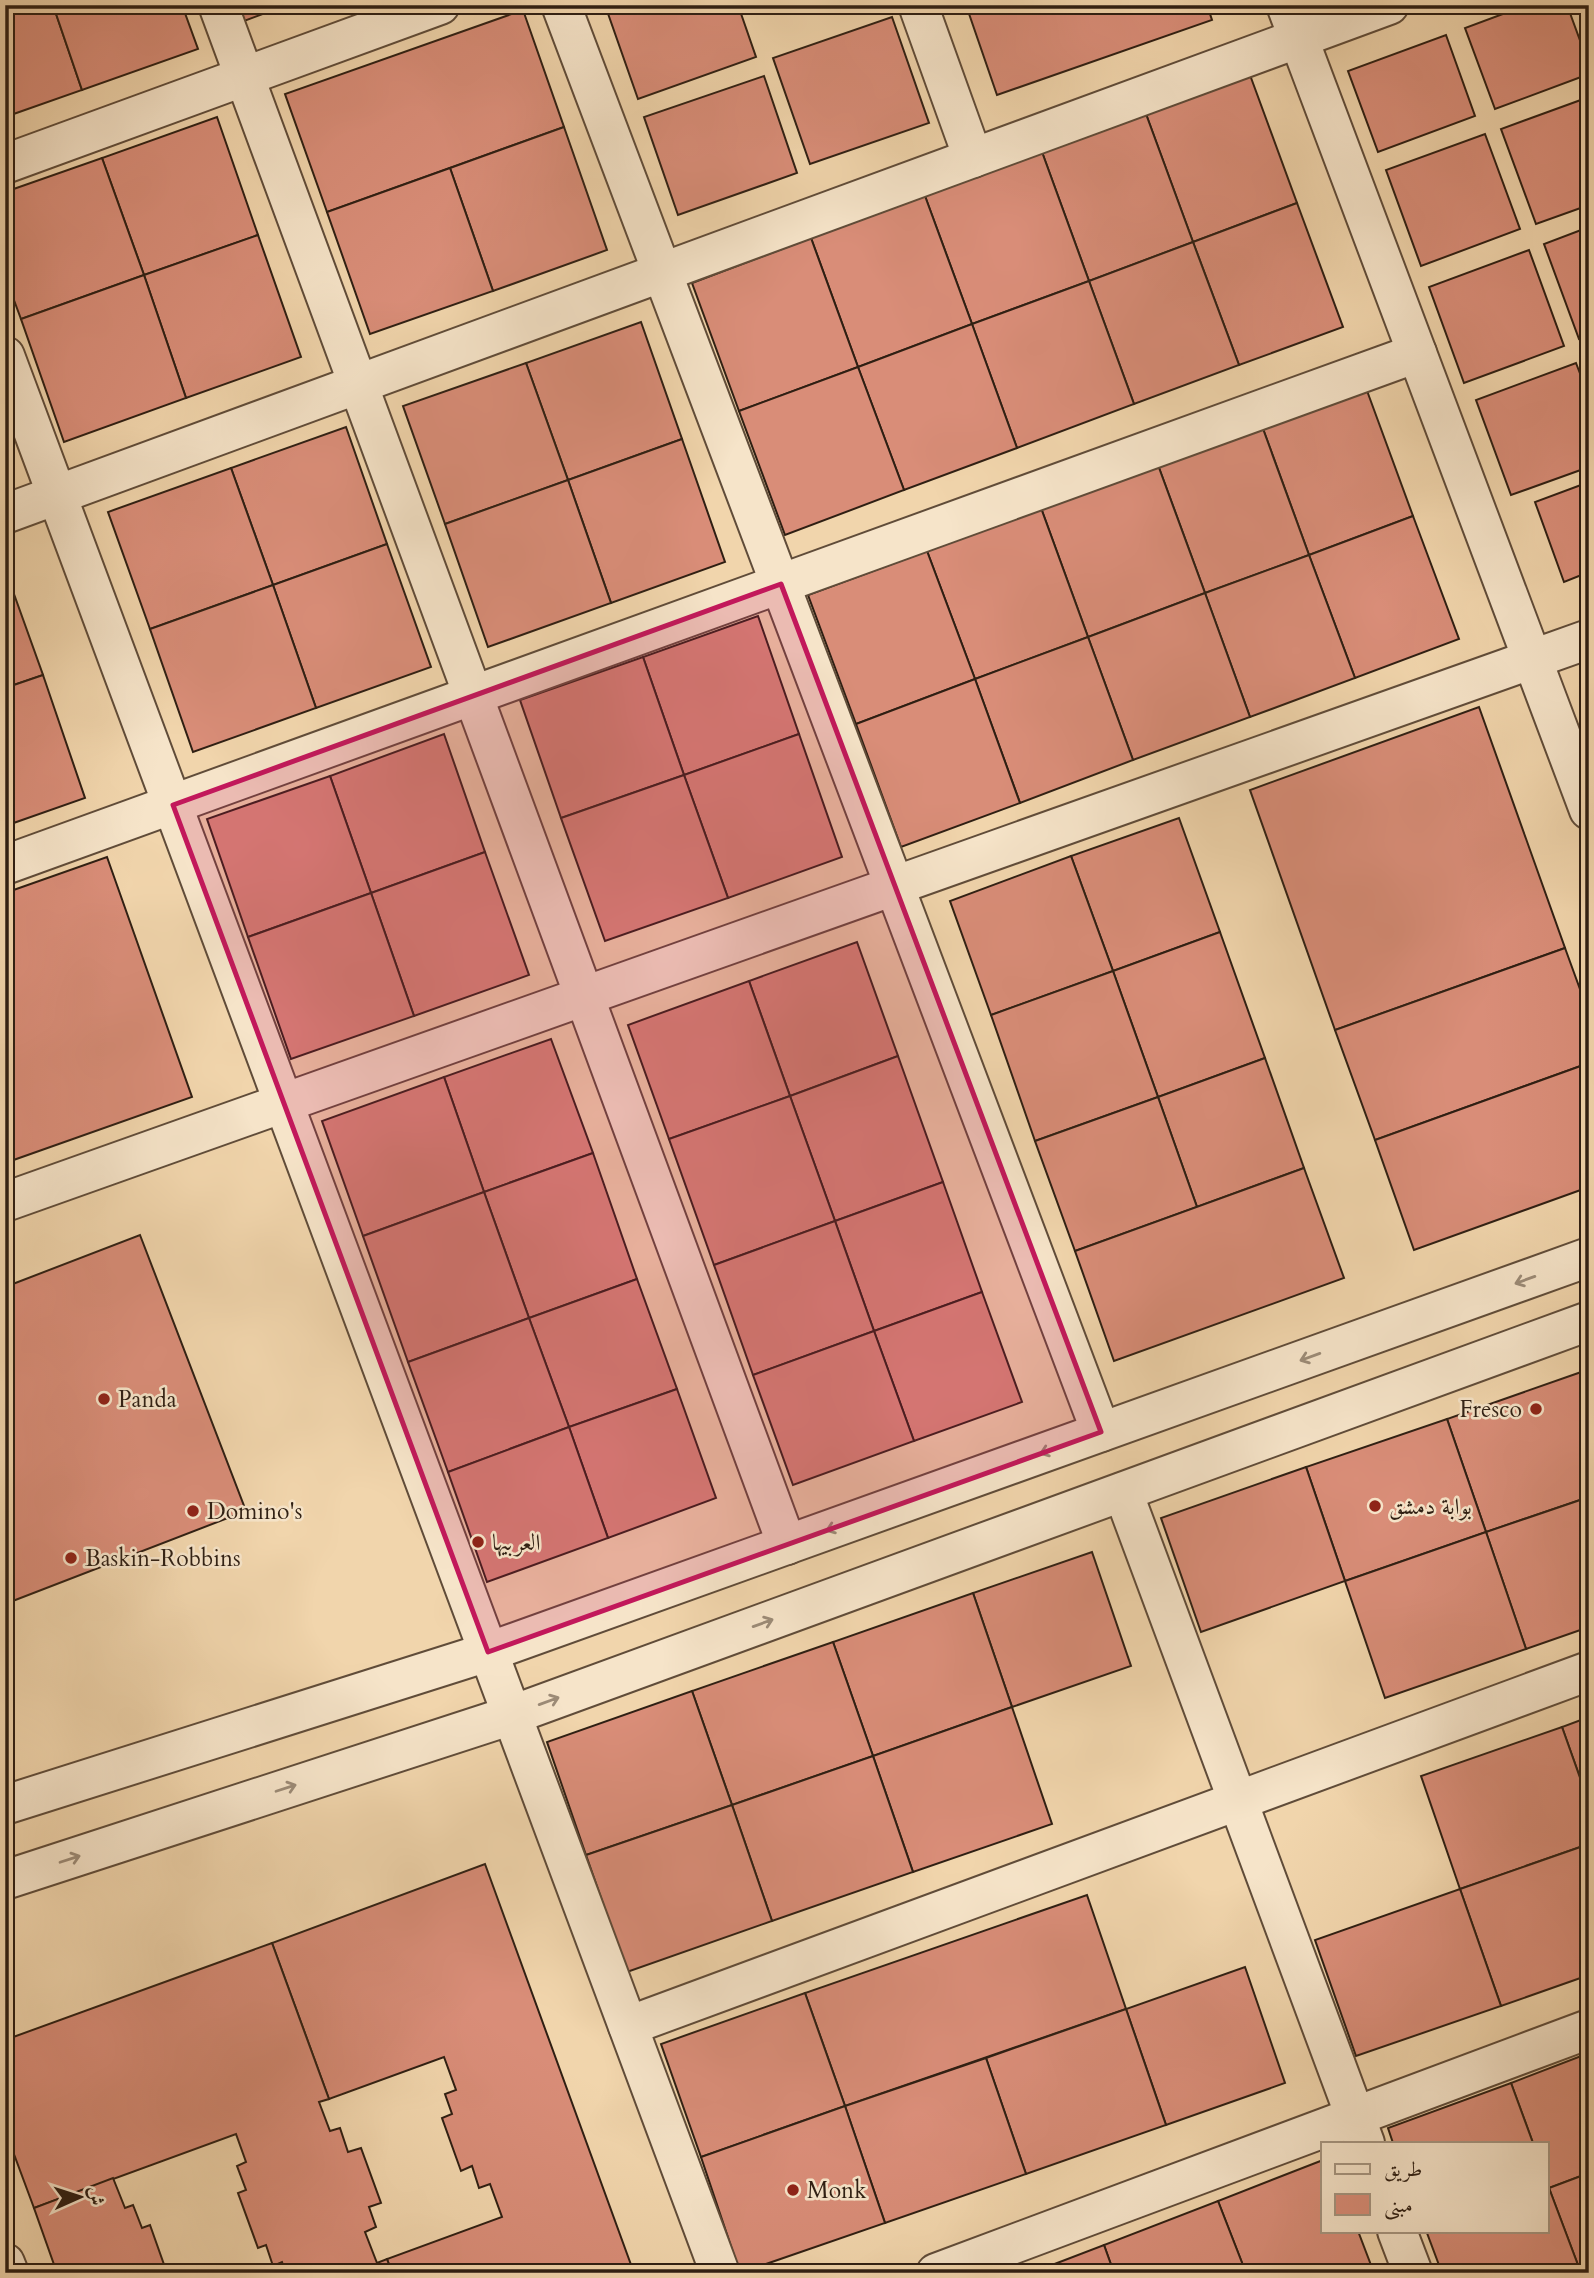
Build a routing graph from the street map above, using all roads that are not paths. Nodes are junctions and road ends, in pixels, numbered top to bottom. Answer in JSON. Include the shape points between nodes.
{"nodes":[{"id":1,"x":218,"y":5,"type":"edge"},
{"id":2,"x":440,"y":5,"type":"edge"},
{"id":3,"x":561,"y":5,"type":"edge"},
{"id":4,"x":918,"y":5,"type":"edge"},
{"id":5,"x":1389,"y":5,"type":"edge"},
{"id":6,"x":1292,"y":22,"type":"edge"},
{"id":7,"x":245,"y":77,"type":"junction"},
{"id":8,"x":973,"y":158,"type":"junction"},
{"id":9,"x":5,"y":164,"type":"edge"},
{"id":10,"x":663,"y":273,"type":"junction"},
{"id":11,"x":1417,"y":353,"type":"junction"},
{"id":12,"x":5,"y":356,"type":"edge"},
{"id":13,"x":359,"y":384,"type":"junction"},
{"id":14,"x":57,"y":495,"type":"junction"},
{"id":15,"x":5,"y":514,"type":"edge"},
{"id":16,"x":780,"y":584,"type":"junction"},
{"id":17,"x":1589,"y":639,"type":"edge"},
{"id":18,"x":1532,"y":659,"type":"junction"},
{"id":19,"x":473,"y":695,"type":"junction"},
{"id":20,"x":173,"y":805,"type":"junction"},
{"id":21,"x":1589,"y":810,"type":"edge"},
{"id":22,"x":5,"y":865,"type":"edge"},
{"id":23,"x":895,"y":885,"type":"junction"},
{"id":24,"x":585,"y":996,"type":"junction"},
{"id":25,"x":284,"y":1103,"type":"junction"},
{"id":26,"x":5,"y":1202,"type":"edge"},
{"id":27,"x":1589,"y":1257,"type":"edge"},
{"id":28,"x":1589,"y":1321,"type":"edge"},
{"id":29,"x":1101,"y":1432,"type":"junction"},
{"id":30,"x":1123,"y":1492,"type":"junction"},
{"id":31,"x":787,"y":1545,"type":"junction"},
{"id":32,"x":488,"y":1652,"type":"junction"},
{"id":33,"x":1589,"y":1671,"type":"edge"},
{"id":34,"x":512,"y":1715,"type":"junction"},
{"id":35,"x":1238,"y":1801,"type":"junction"},
{"id":36,"x":5,"y":1805,"type":"edge"},
{"id":37,"x":5,"y":1880,"type":"edge"},
{"id":38,"x":628,"y":2026,"type":"junction"},
{"id":39,"x":1589,"y":2029,"type":"edge"},
{"id":40,"x":1360,"y":2130,"type":"edge"},
{"id":41,"x":1324,"y":2142,"type":"edge"},
{"id":42,"x":1321,"y":2143,"type":"edge"},
{"id":43,"x":1397,"y":2232,"type":"edge"},
{"id":44,"x":5,"y":2263,"type":"edge"},
{"id":45,"x":9,"y":2273,"type":"edge"},
{"id":46,"x":720,"y":2273,"type":"edge"},
{"id":47,"x":936,"y":2273,"type":"edge"},
{"id":48,"x":1413,"y":2273,"type":"edge"}],
"edges":[{"from":1,"to":7,"type":"street"},
{"from":2,"to":7,"type":"street"},
{"from":3,"to":10,"type":"street"},
{"from":4,"to":8,"type":"street"},
{"from":5,"to":6,"type":"street"},
{"from":6,"to":8,"type":"street"},
{"from":6,"to":11,"type":"street"},
{"from":7,"to":9,"type":"street"},
{"from":7,"to":13,"type":"street"},
{"from":8,"to":10,"type":"street"},
{"from":10,"to":13,"type":"street"},
{"from":10,"to":16,"type":"street"},
{"from":11,"to":16,"type":"street"},
{"from":11,"to":18,"type":"street"},
{"from":12,"to":14,"type":"street"},
{"from":13,"to":14,"type":"street"},
{"from":13,"to":19,"type":"street"},
{"from":14,"to":15,"type":"street"},
{"from":14,"to":20,"type":"street"},
{"from":16,"to":19,"type":"street"},
{"from":16,"to":23,"type":"street"},
{"from":17,"to":18,"type":"street"},
{"from":18,"to":21,"type":"street"},
{"from":18,"to":23,"type":"street"},
{"from":19,"to":20,"type":"street"},
{"from":19,"to":24,"type":"street"},
{"from":20,"to":22,"type":"street"},
{"from":20,"to":25,"type":"street"},
{"from":23,"to":24,"type":"street"},
{"from":23,"to":29,"type":"street"},
{"from":24,"to":25,"type":"street"},
{"from":24,"to":31,"type":"street"},
{"from":25,"to":26,"type":"street"},
{"from":25,"to":32,"type":"street"},
{"from":27,"to":29,"type":"street","one_way":true},
{"from":28,"to":30,"type":"street"},
{"from":29,"to":31,"type":"street","one_way":true},
{"from":34,"to":30,"type":"street","one_way":true},
{"from":30,"to":35,"type":"street"},
{"from":31,"to":32,"type":"street"},
{"from":32,"to":34,"type":"street"},
{"from":32,"to":36,"type":"street"},
{"from":33,"to":35,"type":"street"},
{"from":37,"to":34,"type":"street","one_way":true},
{"from":34,"to":38,"type":"street"},
{"from":35,"to":38,"type":"street"},
{"from":35,"to":40,"type":"street"},
{"from":38,"to":46,"type":"street"},
{"from":39,"to":40,"type":"street"},
{"from":40,"to":41,"type":"street"},
{"from":42,"to":47,"type":"street"},
{"from":43,"to":48,"type":"street"},
{"from":44,"to":45,"type":"street"}]}
